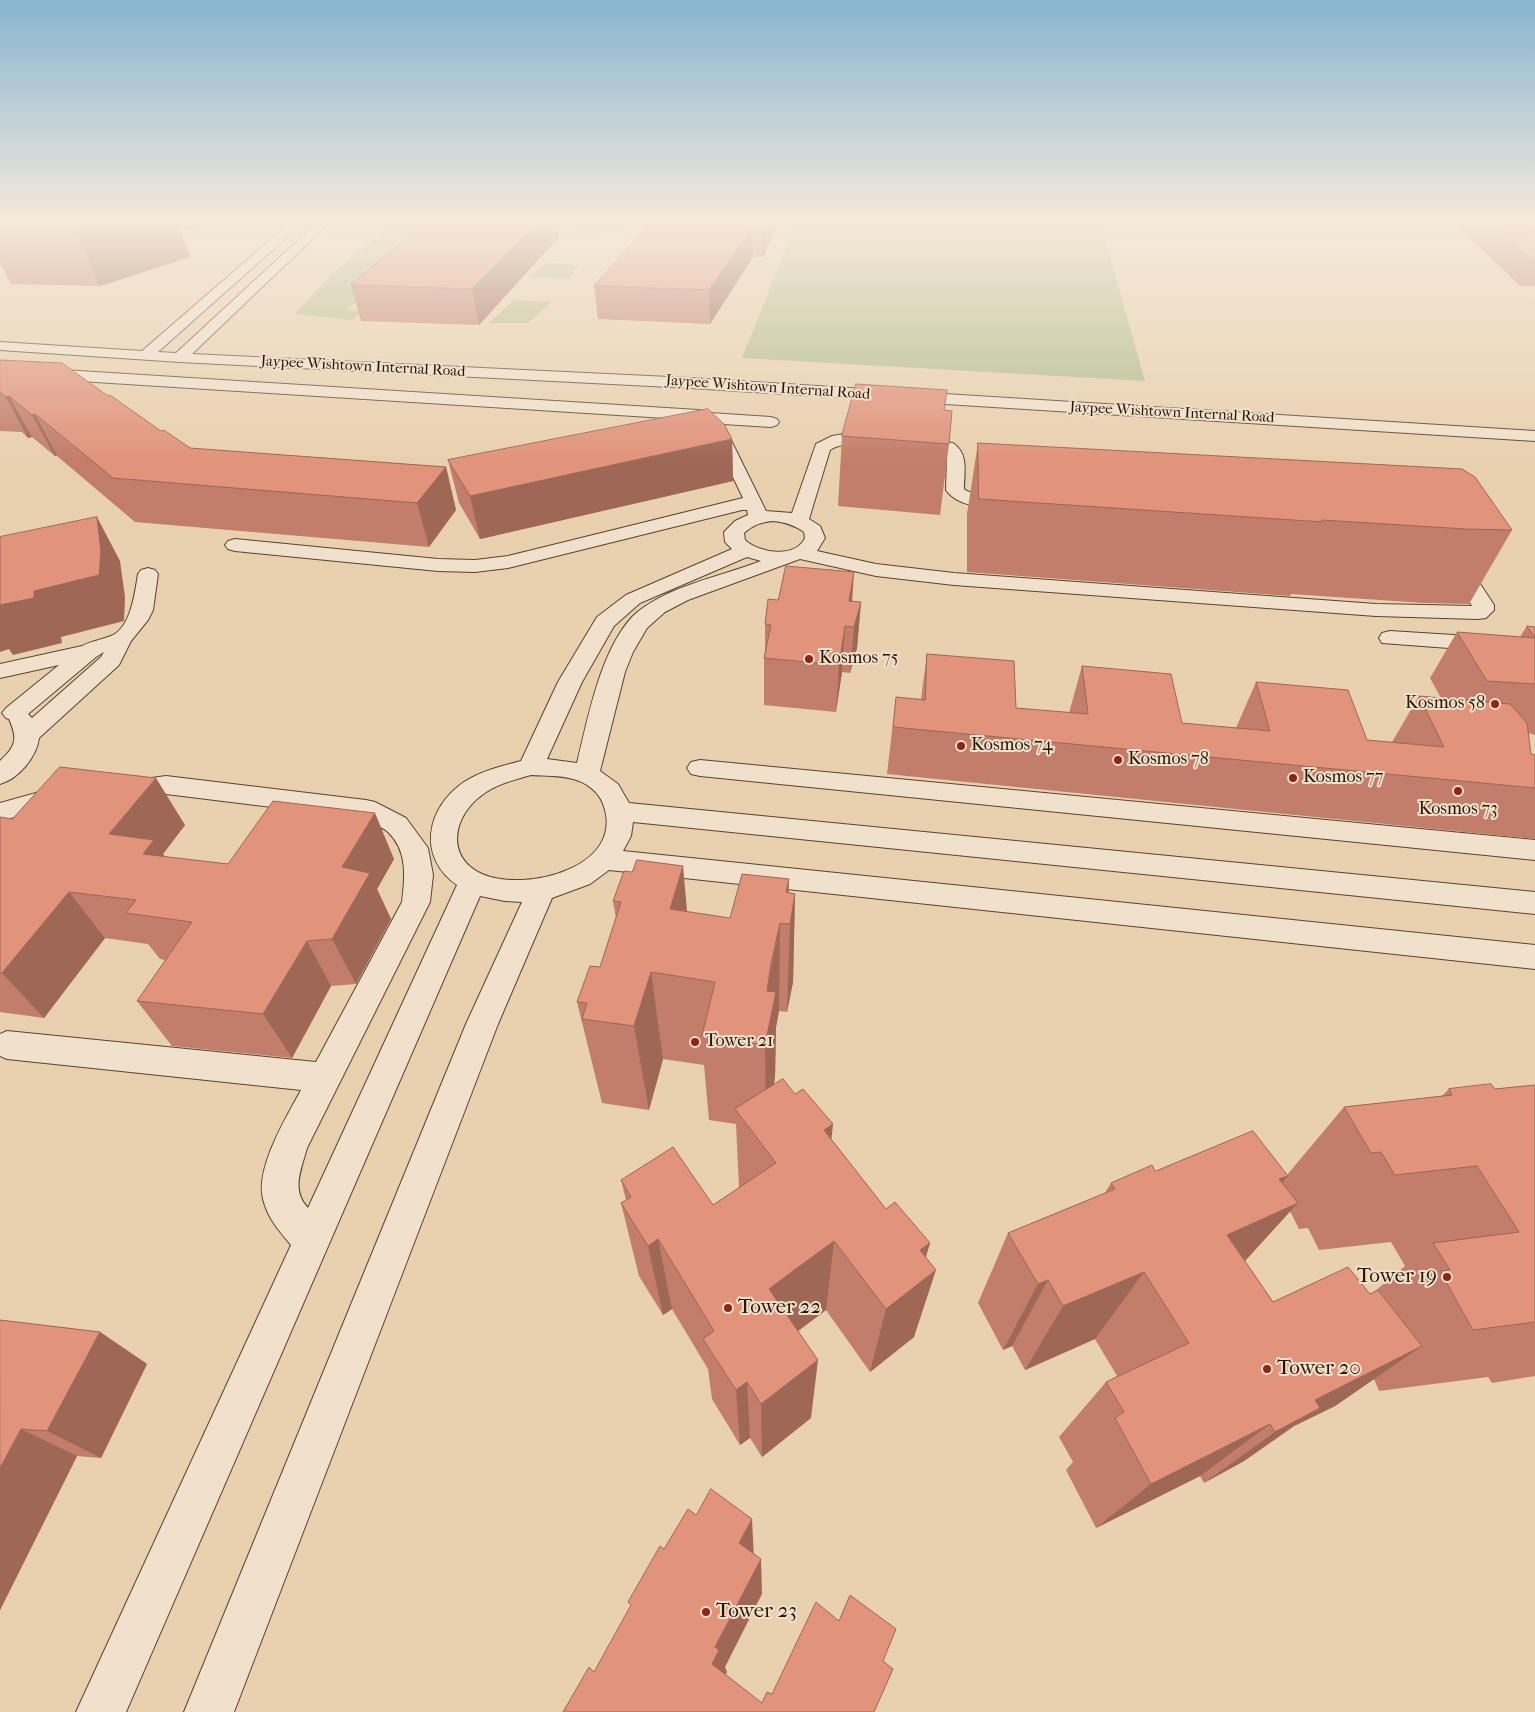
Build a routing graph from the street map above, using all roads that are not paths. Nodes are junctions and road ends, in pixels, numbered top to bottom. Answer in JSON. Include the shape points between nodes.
{"nodes":[{"id":1,"x":208,"y":301,"type":"edge"},
{"id":2,"x":239,"y":301,"type":"edge"},
{"id":3,"x":0,"y":334,"type":"edge"},
{"id":4,"x":160,"y":343,"type":"junction"},
{"id":5,"x":191,"y":345,"type":"junction"},
{"id":6,"x":0,"y":346,"type":"edge"},
{"id":7,"x":146,"y":355,"type":"junction"},
{"id":8,"x":180,"y":358,"type":"junction"},
{"id":9,"x":0,"y":371,"type":"edge"},
{"id":10,"x":710,"y":418,"type":"junction"},
{"id":11,"x":1535,"y":421,"type":"edge"},
{"id":12,"x":771,"y":422,"type":"dead end"},
{"id":13,"x":1535,"y":436,"type":"edge"},
{"id":14,"x":1021,"y":502,"type":"edge"},
{"id":15,"x":756,"y":510,"type":"junction"},
{"id":16,"x":799,"y":520,"type":"junction"},
{"id":17,"x":235,"y":544,"type":"dead end"},
{"id":18,"x":1445,"y":544,"type":"edge"},
{"id":19,"x":745,"y":551,"type":"junction"},
{"id":20,"x":792,"y":555,"type":"junction"},
{"id":21,"x":148,"y":574,"type":"dead end"},
{"id":22,"x":1390,"y":638,"type":"dead end"},
{"id":23,"x":121,"y":640,"type":"junction"},
{"id":24,"x":1535,"y":651,"type":"edge"},
{"id":25,"x":88,"y":652,"type":"junction"},
{"id":26,"x":0,"y":671,"type":"edge"},
{"id":27,"x":7,"y":711,"type":"edge"},
{"id":28,"x":29,"y":734,"type":"junction"},
{"id":29,"x":531,"y":767,"type":"junction"},
{"id":30,"x":700,"y":768,"type":"dead end"},
{"id":31,"x":587,"y":774,"type":"junction"},
{"id":32,"x":0,"y":775,"type":"edge"},
{"id":33,"x":620,"y":811,"type":"junction"},
{"id":34,"x":0,"y":812,"type":"edge"},
{"id":35,"x":1535,"y":850,"type":"edge"},
{"id":36,"x":603,"y":859,"type":"junction"},
{"id":37,"x":472,"y":882,"type":"junction"},
{"id":38,"x":541,"y":891,"type":"junction"},
{"id":39,"x":1535,"y":903,"type":"edge"},
{"id":40,"x":1535,"y":958,"type":"edge"},
{"id":41,"x":7,"y":1045,"type":"dead end"},
{"id":42,"x":326,"y":1078,"type":"junction"},
{"id":43,"x":312,"y":1240,"type":"junction"},
{"id":44,"x":101,"y":1712,"type":"edge"},
{"id":45,"x":208,"y":1712,"type":"edge"}],
"edges":[{"from":1,"to":4,"type":"street"},
{"from":2,"to":5,"type":"street"},
{"from":3,"to":4,"type":"street","name":"Jaypee Wishtown Internal Road"},
{"from":4,"to":5,"type":"street","name":"Jaypee Wishtown Internal Road"},
{"from":4,"to":7,"type":"street"},
{"from":5,"to":8,"type":"street"},
{"from":5,"to":11,"type":"street","name":"Jaypee Wishtown Internal Road","via":[[744,372]]},
{"from":6,"to":7,"type":"street","name":"Jaypee Wishtown Internal Road"},
{"from":7,"to":8,"type":"street","name":"Jaypee Wishtown Internal Road"},
{"from":8,"to":13,"type":"street","name":"Jaypee Wishtown Internal Road","via":[[690,383]]},
{"from":9,"to":10,"type":"street"},
{"from":10,"to":12,"type":"street"},
{"from":10,"to":15,"type":"street"},
{"from":14,"to":16,"type":"street","via":[[972,499],[958,494],[955,490],[956,457],[954,451],[947,447],[849,437],[830,441],[822,448]]},
{"from":15,"to":16,"type":"street"},
{"from":15,"to":17,"type":"street","via":[[742,504],[508,562],[475,566]]},
{"from":15,"to":19,"type":"street","via":[[734,532],[735,542]]},
{"from":16,"to":20,"type":"street","via":[[813,530],[815,538],[810,546]]},
{"from":18,"to":20,"type":"street","via":[[1483,605],[1483,610],[1478,613],[1376,610],[954,579],[876,570]]},
{"from":19,"to":20,"type":"street","via":[[771,557]]},
{"from":19,"to":29,"type":"street","via":[[652,589],[633,599],[605,622],[570,682]]},
{"from":20,"to":31,"type":"street","via":[[694,590],[658,608],[639,622],[627,638]]},
{"from":21,"to":23,"type":"street","via":[[142,610]]},
{"from":22,"to":24,"type":"street","via":[[1517,646]]},
{"from":23,"to":25,"type":"street"},
{"from":23,"to":28,"type":"street","via":[[111,660]]},
{"from":25,"to":26,"type":"street"},
{"from":25,"to":27,"type":"street"},
{"from":27,"to":28,"type":"street","via":[[26,726]]},
{"from":28,"to":32,"type":"street","via":[[26,745]]},
{"from":29,"to":31,"type":"street","via":[[558,767]]},
{"from":29,"to":37,"type":"street","via":[[492,778],[466,794],[448,816],[442,841],[450,865]]},
{"from":30,"to":35,"type":"street"},
{"from":31,"to":33,"type":"street","via":[[608,790]]},
{"from":33,"to":36,"type":"street","via":[[618,835]]},
{"from":33,"to":39,"type":"street"},
{"from":34,"to":42,"type":"street","via":[[61,795],[166,784],[366,809],[397,825],[414,848],[419,875],[416,902]]},
{"from":36,"to":38,"type":"street","via":[[576,879]]},
{"from":36,"to":40,"type":"street"},
{"from":37,"to":38,"type":"street","via":[[504,892]]},
{"from":37,"to":43,"type":"street"},
{"from":38,"to":45,"type":"street","via":[[479,1033]]},
{"from":41,"to":42,"type":"street"},
{"from":42,"to":43,"type":"street","via":[[290,1145],[279,1188],[279,1197],[288,1215]]},
{"from":43,"to":44,"type":"street"}]}
